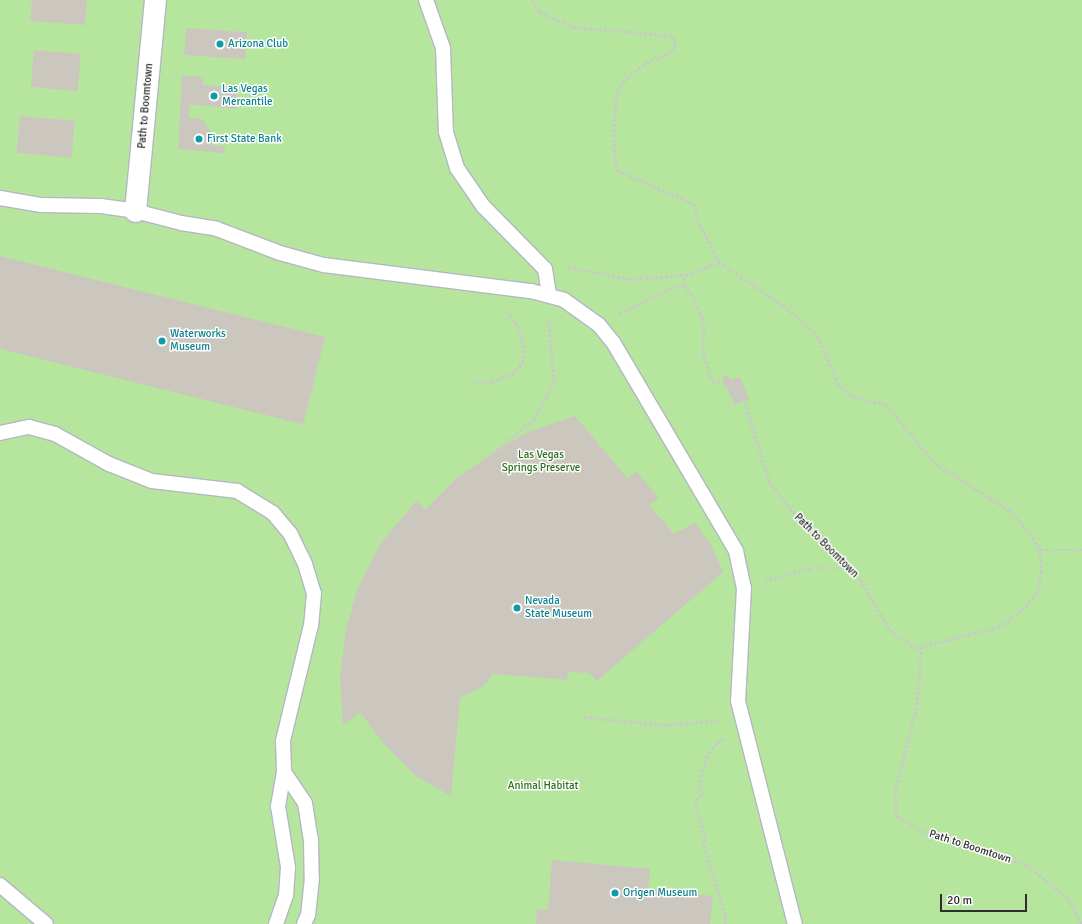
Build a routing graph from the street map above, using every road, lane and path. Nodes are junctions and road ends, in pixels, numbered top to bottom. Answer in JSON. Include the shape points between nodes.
{"nodes":[{"id":1,"x":156,"y":0,"type":"edge"},
{"id":2,"x":426,"y":0,"type":"edge"},
{"id":3,"x":533,"y":0,"type":"edge"},
{"id":4,"x":0,"y":198,"type":"edge"},
{"id":5,"x":135,"y":211,"type":"junction"},
{"id":6,"x":719,"y":262,"type":"junction"},
{"id":7,"x":564,"y":266,"type":"dead end"},
{"id":8,"x":685,"y":275,"type":"junction"},
{"id":9,"x":683,"y":286,"type":"junction"},
{"id":10,"x":504,"y":289,"type":"junction"},
{"id":11,"x":549,"y":296,"type":"junction"},
{"id":12,"x":615,"y":318,"type":"dead end"},
{"id":13,"x":474,"y":383,"type":"dead end"},
{"id":14,"x":0,"y":433,"type":"edge"},
{"id":15,"x":493,"y":453,"type":"dead end"},
{"id":16,"x":1040,"y":550,"type":"junction"},
{"id":17,"x":1082,"y":550,"type":"edge"},
{"id":18,"x":848,"y":568,"type":"junction"},
{"id":19,"x":761,"y":582,"type":"dead end"},
{"id":20,"x":922,"y":647,"type":"junction"},
{"id":21,"x":584,"y":717,"type":"dead end"},
{"id":22,"x":726,"y":720,"type":"dead end"},
{"id":23,"x":745,"y":730,"type":"junction"},
{"id":24,"x":284,"y":772,"type":"junction"},
{"id":25,"x":0,"y":885,"type":"edge"},
{"id":26,"x":46,"y":924,"type":"edge"},
{"id":27,"x":276,"y":924,"type":"edge"},
{"id":28,"x":304,"y":924,"type":"edge"},
{"id":29,"x":725,"y":924,"type":"edge"},
{"id":30,"x":795,"y":924,"type":"edge"},
{"id":31,"x":1082,"y":924,"type":"edge"}],
"edges":[{"from":1,"to":5,"type":"street","name":"Path to Boomtown"},
{"from":2,"to":11,"type":"lane","via":[[443,48],[446,132],[457,168],[483,206],[545,270]]},
{"from":3,"to":6,"type":"path","via":[[539,12],[574,27],[673,36],[676,44],[672,52],[645,64],[624,81],[616,99],[616,170],[695,204],[697,219]]},
{"from":4,"to":5,"type":"lane","via":[[41,205],[101,206]]},
{"from":5,"to":10,"type":"lane","via":[[217,229],[280,253],[324,265]]},
{"from":6,"to":8,"type":"path"},
{"from":6,"to":16,"type":"path","via":[[783,305],[818,336],[838,383],[849,395],[887,405],[935,463],[1009,510],[1030,533]]},
{"from":7,"to":8,"type":"path","via":[[630,279]]},
{"from":8,"to":9,"type":"path"},
{"from":9,"to":12,"type":"path","via":[[666,289]]},
{"from":9,"to":18,"type":"path","name":"Path to Boomtown","via":[[691,294],[702,317],[703,351],[712,381],[728,384],[745,402],[769,480],[792,511]]},
{"from":10,"to":11,"type":"lane"},
{"from":10,"to":13,"type":"path","via":[[504,309],[518,325],[524,348],[522,363],[512,374],[492,382]]},
{"from":11,"to":15,"type":"path","via":[[548,338],[554,382],[534,419]]},
{"from":11,"to":23,"type":"lane","via":[[564,300],[588,314],[613,342],[736,551],[744,588],[738,691]]},
{"from":14,"to":24,"type":"lane","via":[[29,427],[55,434],[109,464],[152,481],[237,491],[273,513],[290,533],[305,564],[314,593],[311,625],[282,741]]},
{"from":16,"to":17,"type":"path"},
{"from":16,"to":20,"type":"path","via":[[1042,572],[1037,593],[1022,611],[1000,627]]},
{"from":18,"to":19,"type":"path","via":[[811,568]]},
{"from":18,"to":20,"type":"path","name":"Path to Boomtown","via":[[860,579],[890,630],[916,648]]},
{"from":20,"to":31,"type":"path","name":"Path to Boomtown","via":[[917,707],[896,794],[897,816],[931,836],[972,846],[1026,865],[1069,900]]},
{"from":21,"to":22,"type":"path","via":[[665,725]]},
{"from":23,"to":29,"type":"path","via":[[718,743],[708,755],[699,784],[702,795],[695,801],[706,839],[704,845],[726,917]]},
{"from":23,"to":30,"type":"lane"},
{"from":24,"to":27,"type":"lane","via":[[278,806],[288,867],[286,895]]},
{"from":24,"to":28,"type":"lane","via":[[305,803],[311,840],[312,878],[308,915]]},
{"from":25,"to":26,"type":"lane"}]}
